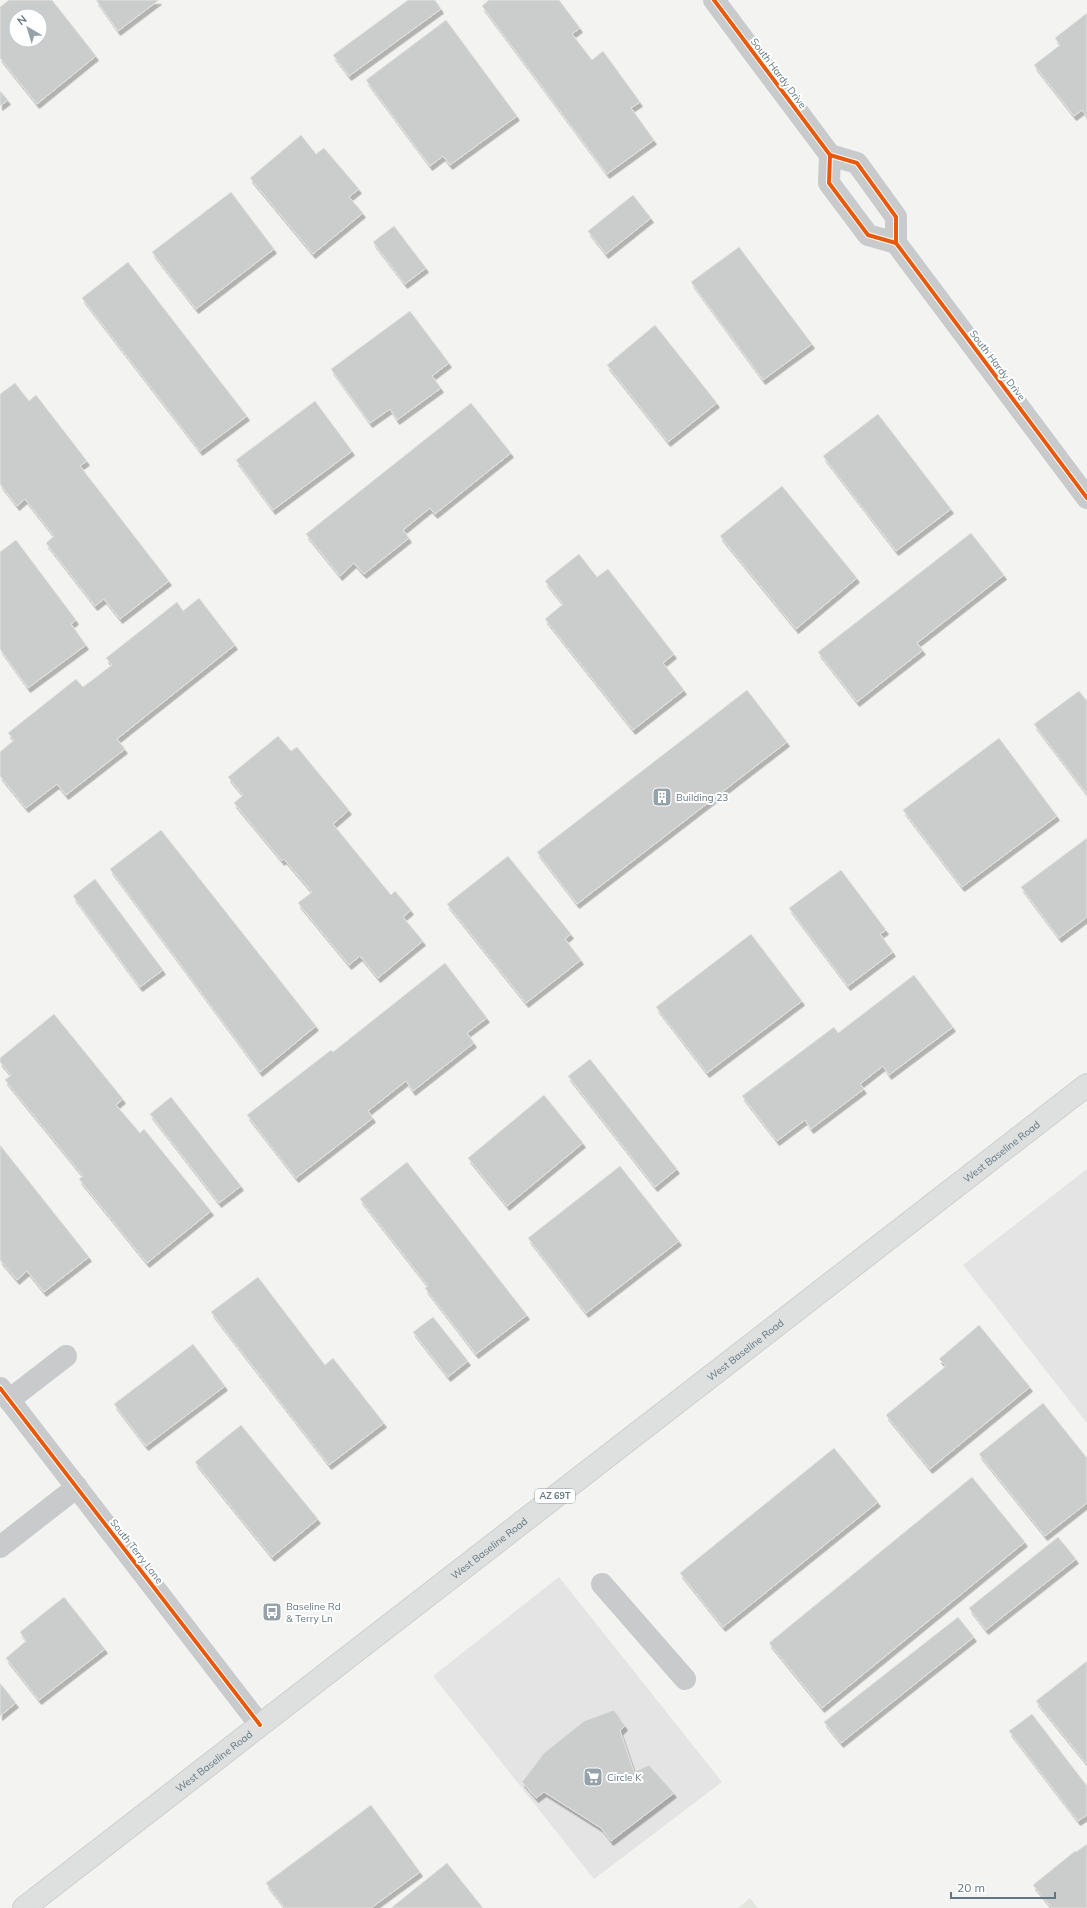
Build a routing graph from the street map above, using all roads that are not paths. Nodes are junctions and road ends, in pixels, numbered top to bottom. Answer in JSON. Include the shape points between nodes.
{"nodes":[{"id":1,"x":714,"y":0,"type":"edge"},
{"id":2,"x":830,"y":155,"type":"junction"},
{"id":3,"x":896,"y":242,"type":"junction"},
{"id":4,"x":1087,"y":498,"type":"edge"},
{"id":5,"x":1087,"y":1085,"type":"edge"},
{"id":6,"x":66,"y":1356,"type":"dead end"},
{"id":7,"x":5,"y":1394,"type":"edge"},
{"id":8,"x":77,"y":1487,"type":"junction"},
{"id":9,"x":0,"y":1547,"type":"edge"},
{"id":10,"x":602,"y":1584,"type":"dead end"},
{"id":11,"x":685,"y":1678,"type":"dead end"},
{"id":12,"x":260,"y":1725,"type":"junction"},
{"id":13,"x":24,"y":1908,"type":"edge"}],
"edges":[{"from":1,"to":2,"type":"street","name":"South Hardy Drive"},
{"from":2,"to":3,"type":"street","via":[[857,163],[896,217]]},
{"from":2,"to":3,"type":"street","via":[[829,183],[846,206],[868,235]]},
{"from":3,"to":4,"type":"street","name":"South Hardy Drive"},
{"from":5,"to":12,"type":"main road","name":"West Baseline Road","number":"AZ 69T"},
{"from":6,"to":7,"type":"street"},
{"from":7,"to":8,"type":"street","name":"South Terry Lane"},
{"from":8,"to":9,"type":"street"},
{"from":8,"to":12,"type":"street","name":"South Terry Lane"},
{"from":10,"to":11,"type":"street"},
{"from":12,"to":13,"type":"main road","name":"West Baseline Road","number":"AZ 69T"}]}
